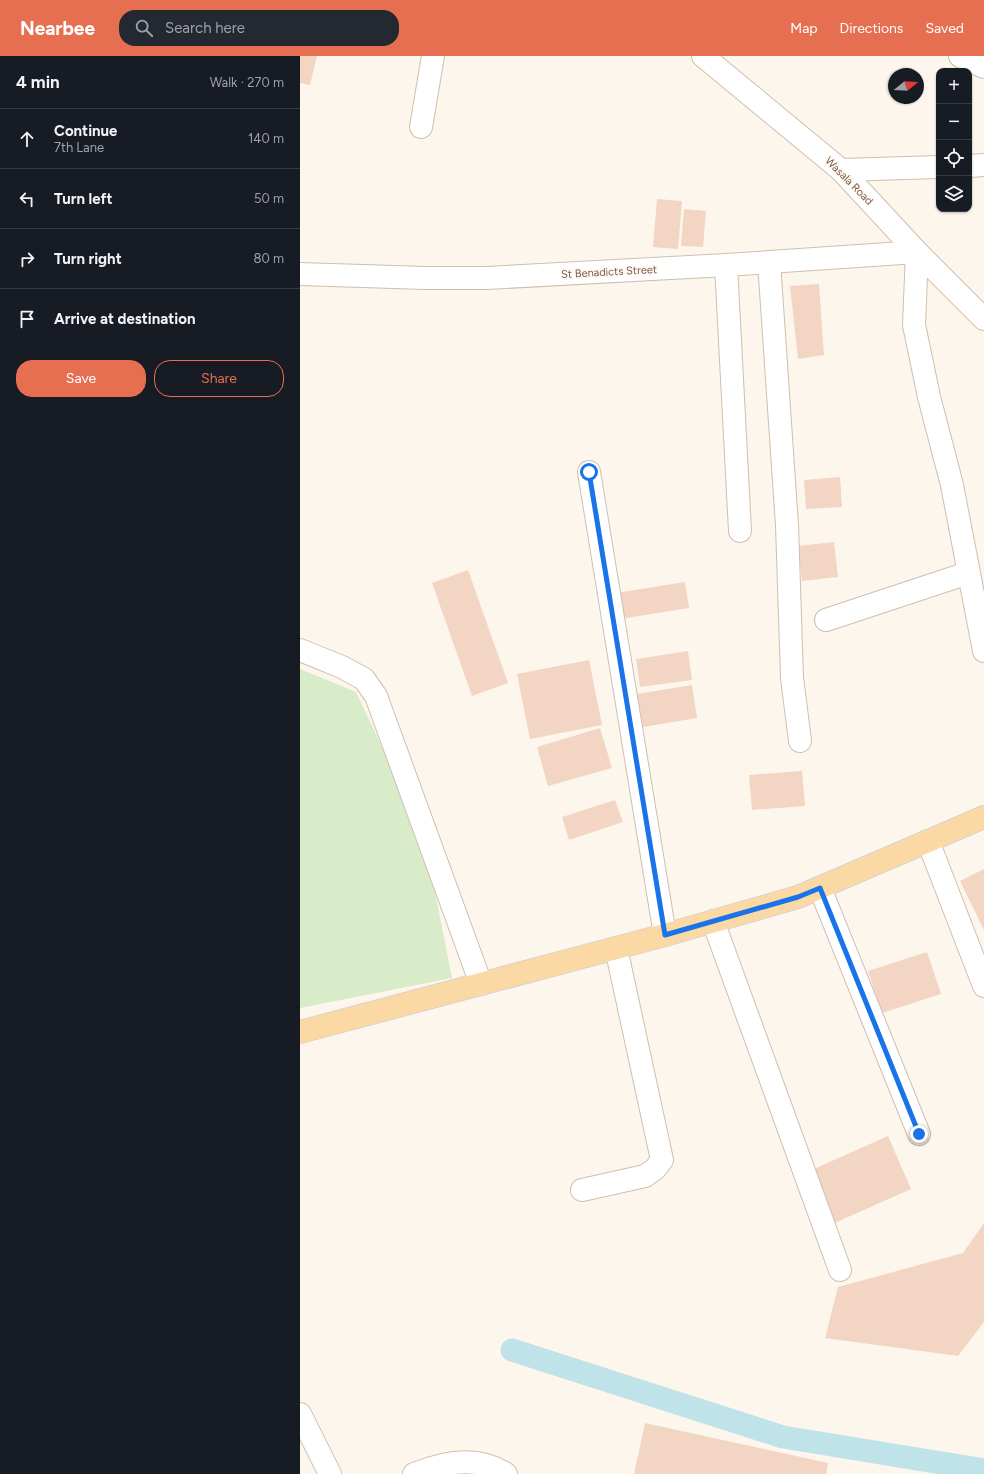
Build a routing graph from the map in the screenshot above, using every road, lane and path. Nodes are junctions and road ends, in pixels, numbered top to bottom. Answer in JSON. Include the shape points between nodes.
{"nodes":[{"id":1,"x":433,"y":56,"type":"edge"},
{"id":2,"x":703,"y":56,"type":"edge"},
{"id":3,"x":960,"y":56,"type":"edge"},
{"id":4,"x":984,"y":67,"type":"edge"},
{"id":5,"x":420,"y":127,"type":"dead end"},
{"id":6,"x":972,"y":166,"type":"edge"},
{"id":7,"x":984,"y":166,"type":"edge"},
{"id":8,"x":936,"y":167,"type":"edge"},
{"id":9,"x":841,"y":170,"type":"junction"},
{"id":10,"x":917,"y":252,"type":"junction"},
{"id":11,"x":769,"y":262,"type":"junction"},
{"id":12,"x":726,"y":265,"type":"junction"},
{"id":13,"x":300,"y":274,"type":"edge"},
{"id":14,"x":984,"y":319,"type":"edge"},
{"id":15,"x":589,"y":472,"type":"dead end"},
{"id":16,"x":740,"y":530,"type":"dead end"},
{"id":17,"x":968,"y":573,"type":"junction"},
{"id":18,"x":826,"y":620,"type":"dead end"},
{"id":19,"x":300,"y":650,"type":"edge"},
{"id":20,"x":984,"y":651,"type":"edge"},
{"id":21,"x":800,"y":741,"type":"dead end"},
{"id":22,"x":984,"y":817,"type":"edge"},
{"id":23,"x":928,"y":841,"type":"junction"},
{"id":24,"x":820,"y":888,"type":"junction"},
{"id":25,"x":713,"y":921,"type":"junction"},
{"id":26,"x":665,"y":935,"type":"junction"},
{"id":27,"x":616,"y":948,"type":"junction"},
{"id":28,"x":480,"y":984,"type":"junction"},
{"id":29,"x":984,"y":986,"type":"edge"},
{"id":30,"x":300,"y":1032,"type":"edge"},
{"id":31,"x":919,"y":1134,"type":"dead end"},
{"id":32,"x":582,"y":1190,"type":"dead end"},
{"id":33,"x":840,"y":1270,"type":"dead end"},
{"id":34,"x":300,"y":1414,"type":"edge"},
{"id":35,"x":330,"y":1474,"type":"edge"},
{"id":36,"x":414,"y":1474,"type":"edge"},
{"id":37,"x":506,"y":1474,"type":"edge"}],
"edges":[{"from":1,"to":5,"type":"street"},
{"from":2,"to":9,"type":"street","name":"Wasala Road"},
{"from":3,"to":4,"type":"street"},
{"from":6,"to":7,"type":"street"},
{"from":8,"to":9,"type":"street"},
{"from":9,"to":10,"type":"street","name":"Wasala Road"},
{"from":10,"to":11,"type":"street","name":"St Benadicts Street"},
{"from":10,"to":14,"type":"street","name":"Wasala Road"},
{"from":10,"to":17,"type":"street","via":[[914,325],[929,397],[952,485]]},
{"from":11,"to":12,"type":"street","name":"St Benadicts Street"},
{"from":11,"to":21,"type":"street","via":[[788,525],[792,678]]},
{"from":12,"to":13,"type":"street","name":"St Benadicts Street","via":[[487,278]]},
{"from":12,"to":16,"type":"street"},
{"from":15,"to":26,"type":"street"},
{"from":17,"to":18,"type":"street"},
{"from":17,"to":20,"type":"street"},
{"from":19,"to":28,"type":"street","via":[[364,679],[376,696]]},
{"from":22,"to":23,"type":"main road"},
{"from":23,"to":24,"type":"main road"},
{"from":23,"to":29,"type":"street"},
{"from":24,"to":25,"type":"main road","via":[[798,897]]},
{"from":24,"to":31,"type":"street"},
{"from":25,"to":26,"type":"main road"},
{"from":25,"to":33,"type":"street"},
{"from":26,"to":27,"type":"main road"},
{"from":27,"to":28,"type":"main road"},
{"from":27,"to":32,"type":"street","via":[[662,1160],[656,1169],[645,1176]]},
{"from":28,"to":30,"type":"main road"},
{"from":34,"to":35,"type":"street"},
{"from":36,"to":37,"type":"street","via":[[445,1464],[481,1462]]}]}
